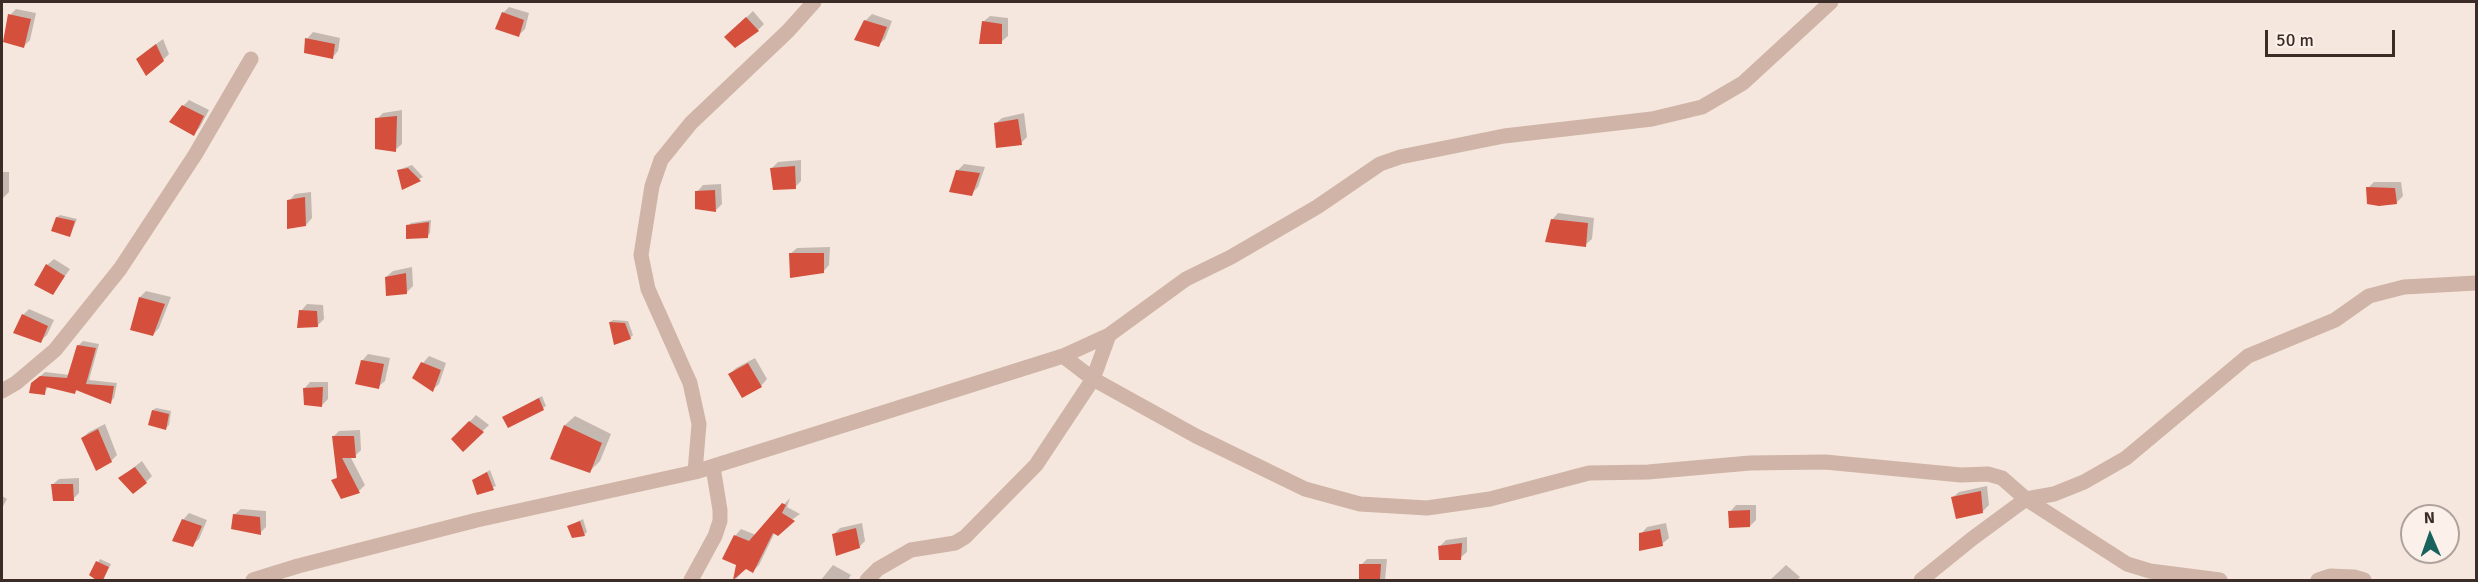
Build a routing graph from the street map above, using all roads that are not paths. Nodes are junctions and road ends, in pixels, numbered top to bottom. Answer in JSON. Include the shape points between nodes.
{"nodes":[{"id":1,"x":814,"y":2,"type":"edge"},
{"id":2,"x":1831,"y":2,"type":"edge"},
{"id":3,"x":251,"y":59,"type":"dead end"},
{"id":4,"x":2476,"y":283,"type":"edge"},
{"id":5,"x":1109,"y":335,"type":"junction"},
{"id":6,"x":1063,"y":356,"type":"junction"},
{"id":7,"x":1093,"y":379,"type":"junction"},
{"id":8,"x":2,"y":392,"type":"edge"},
{"id":9,"x":713,"y":466,"type":"junction"},
{"id":10,"x":695,"y":472,"type":"junction"},
{"id":11,"x":2026,"y":500,"type":"junction"},
{"id":12,"x":253,"y":580,"type":"edge"},
{"id":13,"x":691,"y":580,"type":"edge"},
{"id":14,"x":867,"y":580,"type":"edge"},
{"id":15,"x":1921,"y":580,"type":"edge"},
{"id":16,"x":2220,"y":580,"type":"edge"},
{"id":17,"x":2318,"y":580,"type":"edge"},
{"id":18,"x":2364,"y":580,"type":"edge"}],
"edges":[{"from":1,"to":10,"type":"street","via":[[691,123],[661,160],[652,186],[641,255],[648,289],[690,383],[699,424]]},
{"from":2,"to":5,"type":"street","via":[[1743,83],[1702,107],[1652,120],[1504,136],[1380,164],[1317,207],[1186,279]]},
{"from":3,"to":8,"type":"street","via":[[195,155],[120,269],[55,350]]},
{"from":4,"to":11,"type":"street","via":[[2404,287],[2369,296],[2335,320],[2248,356],[2126,458],[2084,482]]},
{"from":5,"to":6,"type":"street"},
{"from":5,"to":7,"type":"street"},
{"from":6,"to":7,"type":"street"},
{"from":6,"to":9,"type":"street"},
{"from":7,"to":11,"type":"street","via":[[1196,436],[1305,489],[1360,504],[1427,508],[1490,499],[1589,473],[1825,462],[1988,474],[2002,478]]},
{"from":7,"to":14,"type":"street","via":[[1036,465],[965,537],[955,543],[911,550]]},
{"from":9,"to":10,"type":"street"},
{"from":9,"to":13,"type":"street","via":[[720,521]]},
{"from":10,"to":12,"type":"street","via":[[477,520]]},
{"from":11,"to":15,"type":"street"},
{"from":11,"to":16,"type":"street","via":[[2127,564]]},
{"from":17,"to":18,"type":"street","via":[[2330,576]]}]}
